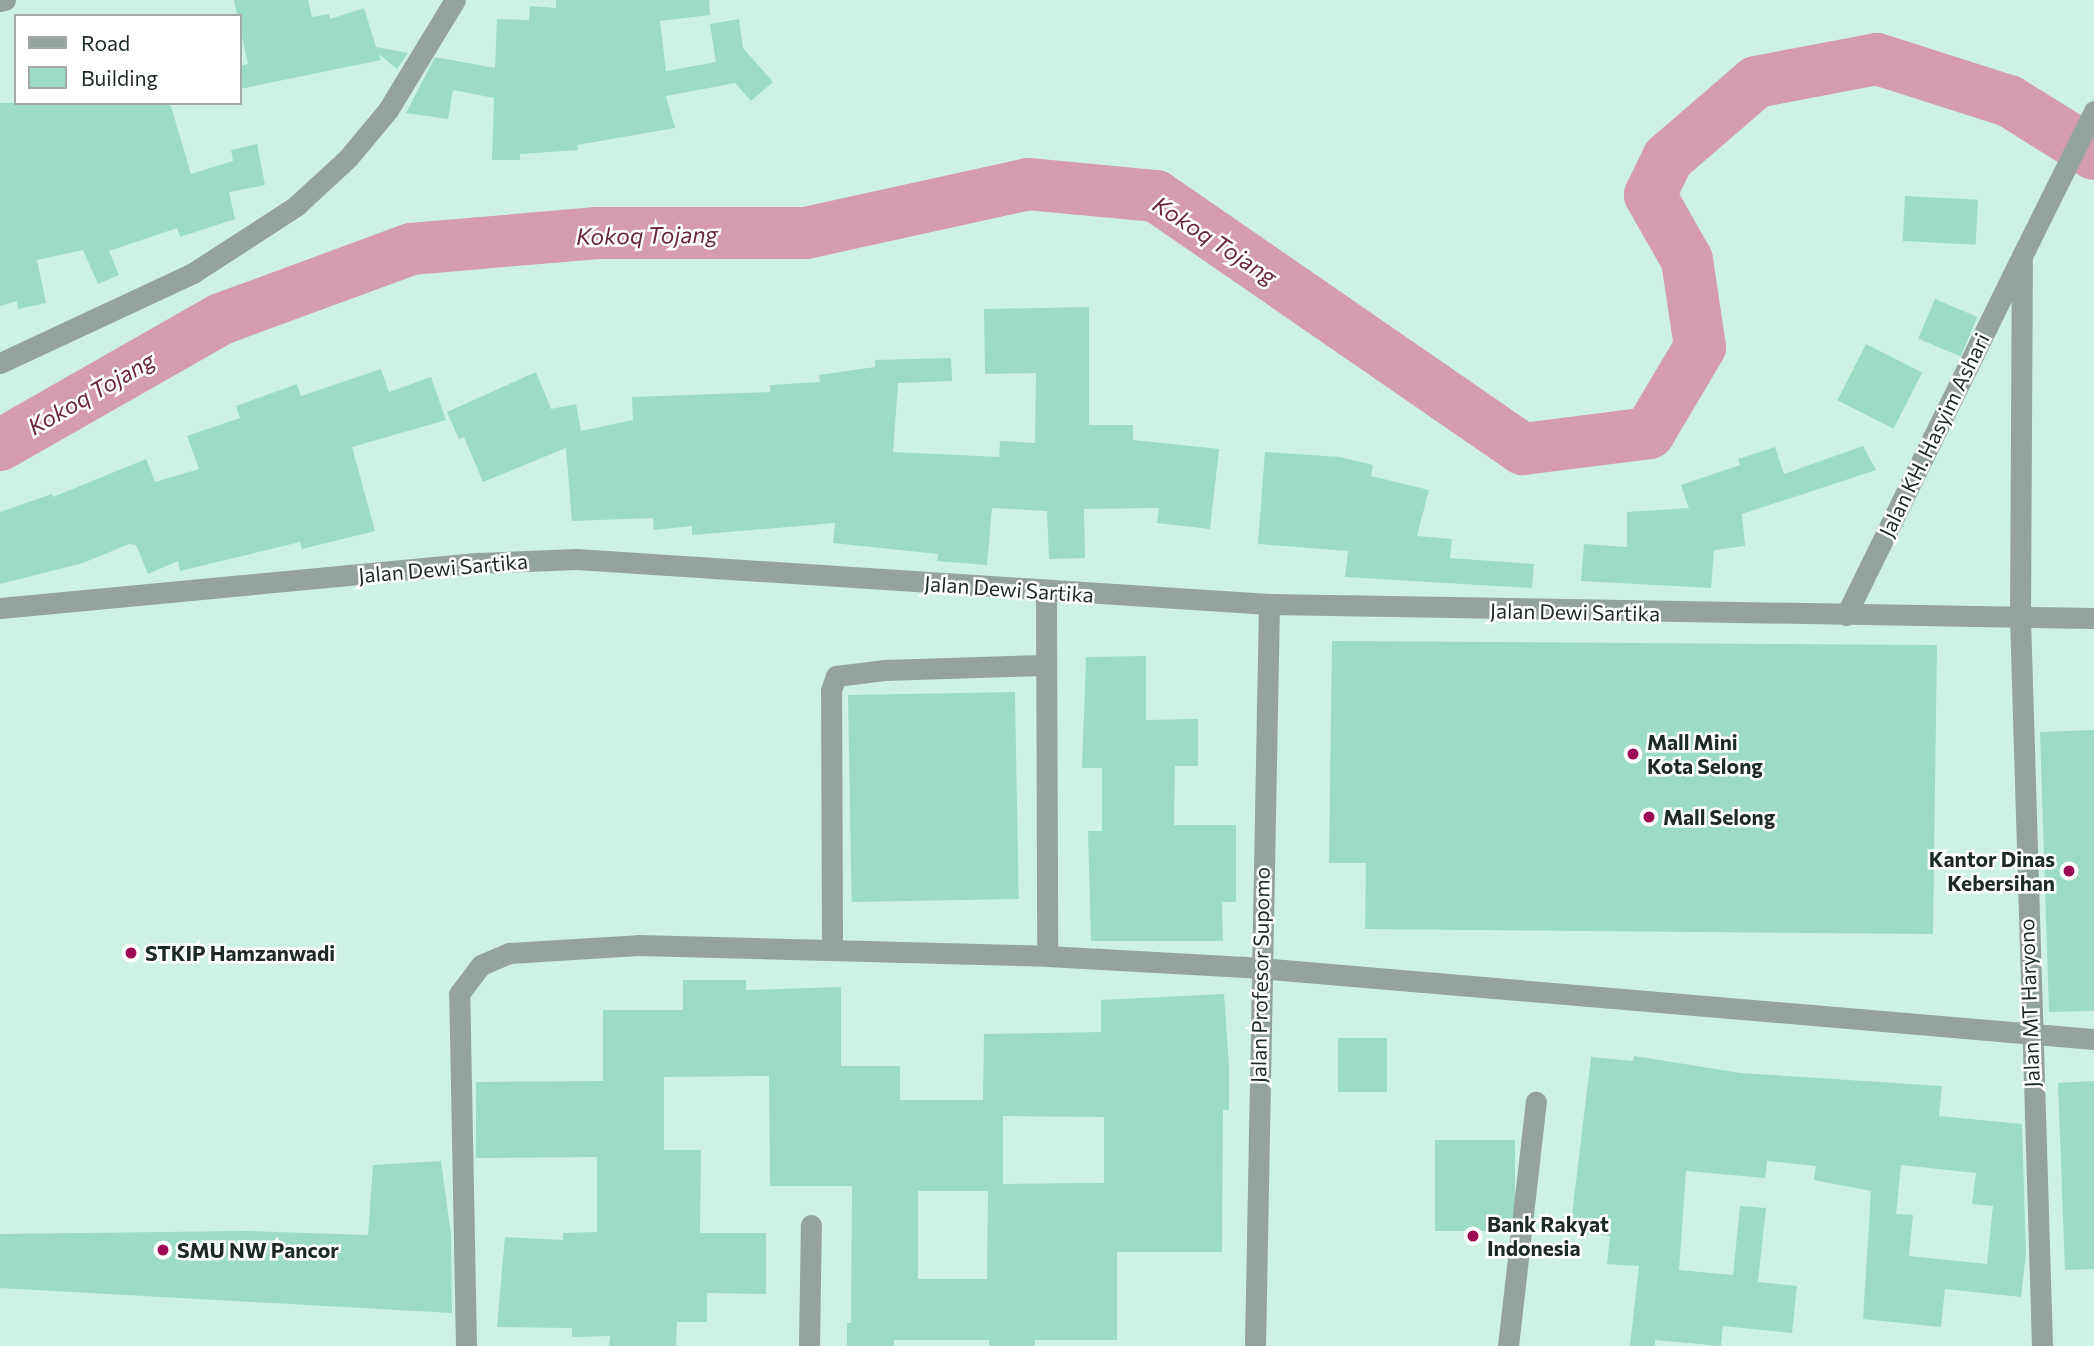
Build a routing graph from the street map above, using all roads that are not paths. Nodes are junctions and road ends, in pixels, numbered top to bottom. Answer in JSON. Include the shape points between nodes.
{"nodes":[{"id":1,"x":455,"y":0,"type":"edge"},
{"id":2,"x":2094,"y":111,"type":"edge"},
{"id":3,"x":2022,"y":256,"type":"junction"},
{"id":4,"x":0,"y":363,"type":"edge"},
{"id":5,"x":1046,"y":592,"type":"junction"},
{"id":6,"x":1269,"y":604,"type":"junction"},
{"id":7,"x":0,"y":608,"type":"edge"},
{"id":8,"x":1846,"y":615,"type":"junction"},
{"id":9,"x":2020,"y":617,"type":"junction"},
{"id":10,"x":2094,"y":618,"type":"edge"},
{"id":11,"x":1046,"y":665,"type":"junction"},
{"id":12,"x":832,"y":950,"type":"junction"},
{"id":13,"x":1047,"y":956,"type":"junction"},
{"id":14,"x":1259,"y":968,"type":"junction"},
{"id":15,"x":2029,"y":1036,"type":"junction"},
{"id":16,"x":2094,"y":1039,"type":"edge"},
{"id":17,"x":1536,"y":1102,"type":"dead end"},
{"id":18,"x":811,"y":1225,"type":"dead end"},
{"id":19,"x":466,"y":1346,"type":"edge"},
{"id":20,"x":809,"y":1346,"type":"edge"},
{"id":21,"x":1255,"y":1346,"type":"edge"},
{"id":22,"x":1508,"y":1346,"type":"edge"},
{"id":23,"x":2042,"y":1346,"type":"edge"}],
"edges":[{"from":1,"to":4,"type":"street","via":[[388,110],[348,158],[296,206],[193,273]]},
{"from":2,"to":3,"type":"street","name":"Jalan KH. Hasyim Ashari"},
{"from":3,"to":8,"type":"street","name":"Jalan KH. Hasyim Ashari"},
{"from":3,"to":9,"type":"street","name":"Jalan KH. Hasyim Ashari"},
{"from":5,"to":6,"type":"street","name":"Jalan Dewi Sartika"},
{"from":5,"to":7,"type":"street","name":"Jalan Dewi Sartika","via":[[576,559],[479,563]]},
{"from":5,"to":11,"type":"street"},
{"from":6,"to":8,"type":"street","name":"Jalan Dewi Sartika"},
{"from":6,"to":14,"type":"street","name":"Jalan Profesor Supomo"},
{"from":8,"to":9,"type":"street","name":"Jalan Dewi Sartika"},
{"from":9,"to":10,"type":"street","name":"Jalan Dewi Sartika"},
{"from":9,"to":15,"type":"street","name":"Jalan MT Haryono"},
{"from":11,"to":12,"type":"street","via":[[836,676],[831,690]]},
{"from":11,"to":13,"type":"street"},
{"from":12,"to":13,"type":"street"},
{"from":12,"to":19,"type":"street","via":[[638,945],[536,949],[495,957],[471,974],[459,994]]},
{"from":13,"to":14,"type":"street"},
{"from":14,"to":15,"type":"street"},
{"from":14,"to":21,"type":"street","name":"Jalan Profesor Supomo"},
{"from":15,"to":16,"type":"street"},
{"from":15,"to":23,"type":"street","name":"Jalan MT Haryono"},
{"from":17,"to":22,"type":"street"},
{"from":18,"to":20,"type":"street"}]}
